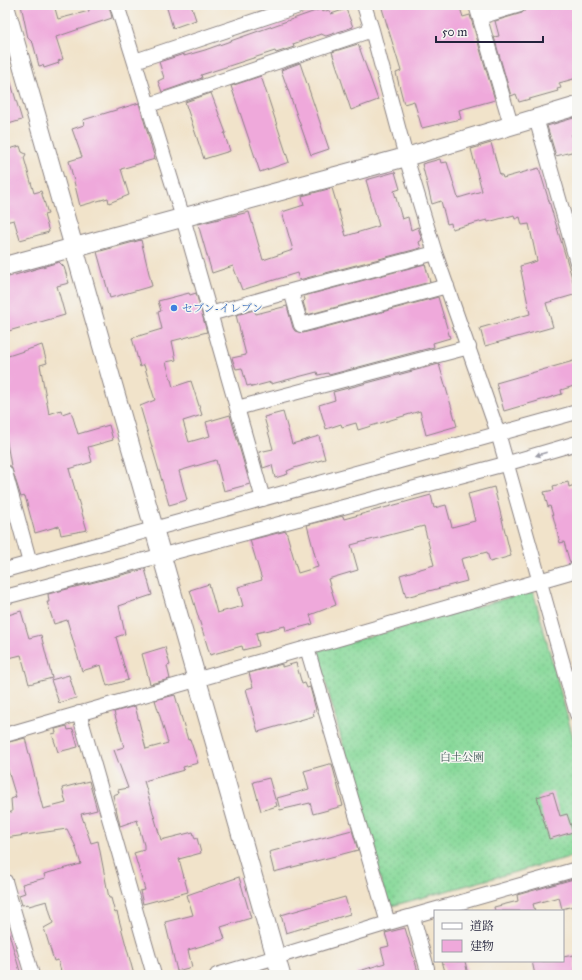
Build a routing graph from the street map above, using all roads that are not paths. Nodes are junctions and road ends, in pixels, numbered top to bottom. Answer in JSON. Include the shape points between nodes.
{"nodes":[{"id":1,"x":117,"y":5,"type":"edge"},
{"id":2,"x":302,"y":5,"type":"edge"},
{"id":3,"x":364,"y":5,"type":"edge"},
{"id":4,"x":520,"y":5,"type":"edge"},
{"id":5,"x":5,"y":6,"type":"edge"},
{"id":6,"x":478,"y":11,"type":"edge"},
{"id":7,"x":372,"y":30,"type":"junction"},
{"id":8,"x":135,"y":61,"type":"junction"},
{"id":9,"x":149,"y":105,"type":"junction"},
{"id":10,"x":577,"y":106,"type":"edge"},
{"id":11,"x":536,"y":118,"type":"junction"},
{"id":12,"x":511,"y":125,"type":"junction"},
{"id":13,"x":406,"y":157,"type":"junction"},
{"id":14,"x":183,"y":218,"type":"junction"},
{"id":15,"x":74,"y":247,"type":"junction"},
{"id":16,"x":435,"y":253,"type":"junction"},
{"id":17,"x":577,"y":262,"type":"edge"},
{"id":18,"x":5,"y":266,"type":"edge"},
{"id":19,"x":447,"y":286,"type":"junction"},
{"id":20,"x":291,"y":291,"type":"junction"},
{"id":21,"x":210,"y":314,"type":"junction"},
{"id":22,"x":468,"y":347,"type":"junction"},
{"id":23,"x":237,"y":408,"type":"junction"},
{"id":24,"x":577,"y":412,"type":"edge"},
{"id":25,"x":498,"y":434,"type":"junction"},
{"id":26,"x":577,"y":443,"type":"edge"},
{"id":27,"x":505,"y":464,"type":"junction"},
{"id":28,"x":5,"y":472,"type":"edge"},
{"id":29,"x":263,"y":500,"type":"junction"},
{"id":30,"x":155,"y":529,"type":"junction"},
{"id":31,"x":163,"y":556,"type":"junction"},
{"id":32,"x":30,"y":562,"type":"junction"},
{"id":33,"x":5,"y":570,"type":"edge"},
{"id":34,"x":577,"y":570,"type":"edge"},
{"id":35,"x":539,"y":581,"type":"junction"},
{"id":36,"x":5,"y":596,"type":"edge"},
{"id":37,"x":307,"y":648,"type":"junction"},
{"id":38,"x":196,"y":680,"type":"junction"},
{"id":39,"x":79,"y":713,"type":"junction"},
{"id":40,"x":577,"y":714,"type":"edge"},
{"id":41,"x":5,"y":735,"type":"edge"},
{"id":42,"x":577,"y":870,"type":"edge"},
{"id":43,"x":5,"y":881,"type":"edge"},
{"id":44,"x":437,"y":910,"type":"edge"},
{"id":45,"x":434,"y":911,"type":"edge"},
{"id":46,"x":413,"y":917,"type":"junction"},
{"id":47,"x":388,"y":924,"type":"junction"},
{"id":48,"x":276,"y":958,"type":"junction"},
{"id":49,"x":427,"y":968,"type":"dead end"},
{"id":50,"x":32,"y":975,"type":"edge"},
{"id":51,"x":154,"y":975,"type":"edge"},
{"id":52,"x":217,"y":975,"type":"edge"},
{"id":53,"x":281,"y":975,"type":"edge"}],
"edges":[{"from":1,"to":8,"type":"street"},
{"from":2,"to":8,"type":"street"},
{"from":3,"to":7,"type":"street"},
{"from":4,"to":6,"type":"street"},
{"from":5,"to":15,"type":"street"},
{"from":6,"to":12,"type":"street"},
{"from":7,"to":9,"type":"street"},
{"from":7,"to":13,"type":"street"},
{"from":8,"to":9,"type":"street"},
{"from":9,"to":14,"type":"street"},
{"from":10,"to":11,"type":"street"},
{"from":11,"to":12,"type":"street"},
{"from":11,"to":17,"type":"street"},
{"from":12,"to":13,"type":"street"},
{"from":13,"to":14,"type":"street"},
{"from":13,"to":16,"type":"street"},
{"from":14,"to":15,"type":"street"},
{"from":14,"to":21,"type":"street"},
{"from":15,"to":18,"type":"street"},
{"from":15,"to":30,"type":"street"},
{"from":16,"to":19,"type":"street"},
{"from":16,"to":20,"type":"street"},
{"from":19,"to":20,"type":"street","via":[[301,325]]},
{"from":19,"to":22,"type":"street"},
{"from":20,"to":21,"type":"street"},
{"from":21,"to":23,"type":"street"},
{"from":22,"to":23,"type":"street"},
{"from":22,"to":25,"type":"street"},
{"from":23,"to":29,"type":"street"},
{"from":24,"to":25,"type":"street"},
{"from":25,"to":27,"type":"street"},
{"from":25,"to":29,"type":"street"},
{"from":26,"to":27,"type":"street","one_way":true},
{"from":27,"to":31,"type":"street"},
{"from":27,"to":35,"type":"street"},
{"from":28,"to":32,"type":"street"},
{"from":29,"to":30,"type":"street"},
{"from":30,"to":31,"type":"street"},
{"from":30,"to":32,"type":"street"},
{"from":31,"to":36,"type":"street"},
{"from":31,"to":38,"type":"street"},
{"from":32,"to":33,"type":"street"},
{"from":34,"to":35,"type":"street"},
{"from":35,"to":37,"type":"street"},
{"from":35,"to":40,"type":"street"},
{"from":37,"to":38,"type":"street"},
{"from":37,"to":47,"type":"street"},
{"from":38,"to":39,"type":"street"},
{"from":38,"to":48,"type":"street"},
{"from":39,"to":41,"type":"street"},
{"from":39,"to":51,"type":"street"},
{"from":42,"to":44,"type":"street"},
{"from":43,"to":50,"type":"street"},
{"from":45,"to":46,"type":"street"},
{"from":46,"to":47,"type":"street"},
{"from":46,"to":49,"type":"street"},
{"from":47,"to":48,"type":"street"},
{"from":48,"to":52,"type":"street"},
{"from":48,"to":53,"type":"street"}]}
